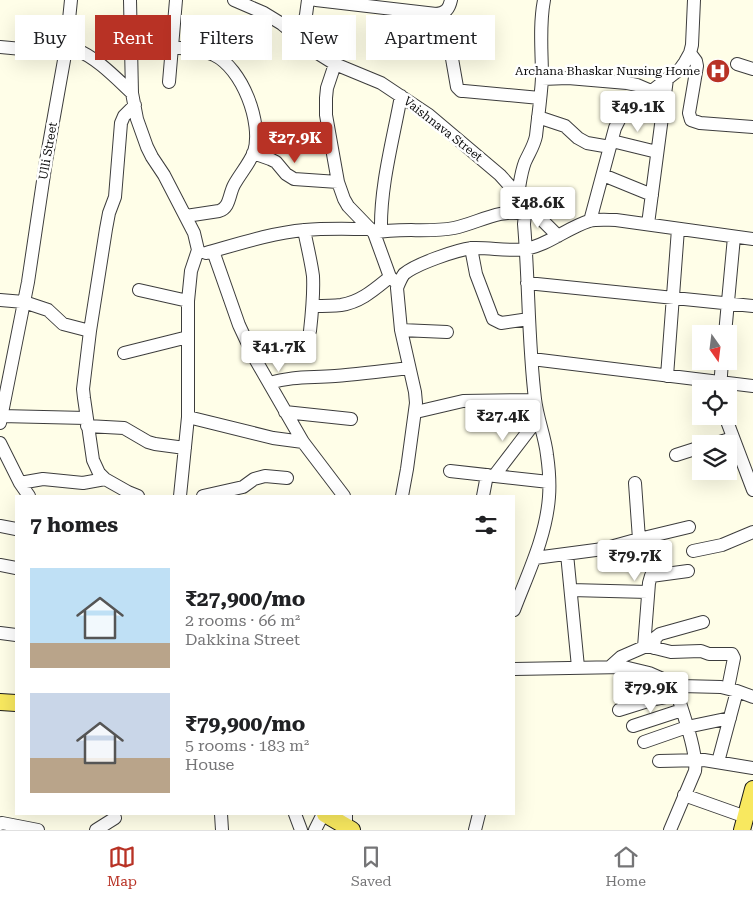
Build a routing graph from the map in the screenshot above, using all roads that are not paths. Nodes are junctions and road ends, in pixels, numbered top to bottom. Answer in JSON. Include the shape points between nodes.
{"nodes":[{"id":1,"x":71,"y":0,"type":"edge"},
{"id":2,"x":130,"y":0,"type":"edge"},
{"id":3,"x":176,"y":0,"type":"edge"},
{"id":4,"x":234,"y":0,"type":"edge"},
{"id":5,"x":308,"y":0,"type":"edge"},
{"id":6,"x":316,"y":0,"type":"edge"},
{"id":7,"x":451,"y":0,"type":"edge"},
{"id":8,"x":544,"y":0,"type":"edge"},
{"id":9,"x":694,"y":0,"type":"edge"},
{"id":10,"x":398,"y":5,"type":"edge"},
{"id":11,"x":444,"y":13,"type":"junction"},
{"id":12,"x":70,"y":15,"type":"edge"},
{"id":13,"x":305,"y":15,"type":"edge"},
{"id":14,"x":282,"y":24,"type":"edge"},
{"id":15,"x":0,"y":47,"type":"edge"},
{"id":16,"x":172,"y":47,"type":"junction"},
{"id":17,"x":15,"y":48,"type":"edge"},
{"id":18,"x":690,"y":53,"type":"junction"},
{"id":19,"x":85,"y":54,"type":"edge"},
{"id":20,"x":64,"y":60,"type":"edge"},
{"id":21,"x":329,"y":60,"type":"edge"},
{"id":22,"x":335,"y":64,"type":"junction"},
{"id":23,"x":737,"y":64,"type":"dead end"},
{"id":24,"x":753,"y":69,"type":"edge"},
{"id":25,"x":542,"y":79,"type":"junction"},
{"id":26,"x":667,"y":79,"type":"junction"},
{"id":27,"x":169,"y":82,"type":"dead end"},
{"id":28,"x":651,"y":91,"type":"junction"},
{"id":29,"x":401,"y":96,"type":"junction"},
{"id":30,"x":540,"y":98,"type":"junction"},
{"id":31,"x":134,"y":99,"type":"junction"},
{"id":32,"x":538,"y":117,"type":"junction"},
{"id":33,"x":753,"y":127,"type":"edge"},
{"id":34,"x":611,"y":144,"type":"junction"},
{"id":35,"x":657,"y":152,"type":"junction"},
{"id":36,"x":254,"y":153,"type":"junction"},
{"id":37,"x":603,"y":175,"type":"junction"},
{"id":38,"x":338,"y":182,"type":"junction"},
{"id":39,"x":518,"y":194,"type":"junction"},
{"id":40,"x":652,"y":195,"type":"junction"},
{"id":41,"x":527,"y":210,"type":"junction"},
{"id":42,"x":186,"y":216,"type":"junction"},
{"id":43,"x":590,"y":221,"type":"junction"},
{"id":44,"x":648,"y":224,"type":"junction"},
{"id":45,"x":678,"y":229,"type":"junction"},
{"id":46,"x":304,"y":230,"type":"junction"},
{"id":47,"x":375,"y":231,"type":"junction"},
{"id":48,"x":558,"y":236,"type":"junction"},
{"id":49,"x":734,"y":237,"type":"junction"},
{"id":50,"x":753,"y":239,"type":"edge"},
{"id":51,"x":471,"y":248,"type":"junction"},
{"id":52,"x":526,"y":249,"type":"junction"},
{"id":53,"x":213,"y":251,"type":"junction"},
{"id":54,"x":198,"y":255,"type":"junction"},
{"id":55,"x":394,"y":281,"type":"junction"},
{"id":56,"x":527,"y":283,"type":"junction"},
{"id":57,"x":139,"y":290,"type":"dead end"},
{"id":58,"x":673,"y":298,"type":"junction"},
{"id":59,"x":0,"y":300,"type":"edge"},
{"id":60,"x":188,"y":301,"type":"junction"},
{"id":61,"x":24,"y":302,"type":"junction"},
{"id":62,"x":728,"y":304,"type":"junction"},
{"id":63,"x":313,"y":306,"type":"junction"},
{"id":64,"x":753,"y":306,"type":"edge"},
{"id":65,"x":529,"y":319,"type":"junction"},
{"id":66,"x":726,"y":325,"type":"edge"},
{"id":67,"x":401,"y":330,"type":"junction"},
{"id":68,"x":90,"y":331,"type":"junction"},
{"id":69,"x":310,"y":331,"type":"dead end"},
{"id":70,"x":447,"y":332,"type":"dead end"},
{"id":71,"x":188,"y":337,"type":"junction"},
{"id":72,"x":124,"y":353,"type":"dead end"},
{"id":73,"x":532,"y":359,"type":"junction"},
{"id":74,"x":409,"y":368,"type":"junction"},
{"id":75,"x":667,"y":376,"type":"junction"},
{"id":76,"x":692,"y":380,"type":"edge"},
{"id":77,"x":269,"y":383,"type":"junction"},
{"id":78,"x":737,"y":386,"type":"edge"},
{"id":79,"x":753,"y":386,"type":"edge"},
{"id":80,"x":535,"y":400,"type":"junction"},
{"id":81,"x":285,"y":412,"type":"junction"},
{"id":82,"x":416,"y":412,"type":"junction"},
{"id":83,"x":188,"y":417,"type":"junction"},
{"id":84,"x":1,"y":419,"type":"edge"},
{"id":85,"x":351,"y":419,"type":"dead end"},
{"id":86,"x":87,"y":422,"type":"junction"},
{"id":87,"x":480,"y":425,"type":"dead end"},
{"id":88,"x":536,"y":425,"type":"junction"},
{"id":89,"x":303,"y":442,"type":"junction"},
{"id":90,"x":0,"y":443,"type":"edge"},
{"id":91,"x":185,"y":448,"type":"junction"},
{"id":92,"x":737,"y":448,"type":"edge"},
{"id":93,"x":692,"y":450,"type":"edge"},
{"id":94,"x":676,"y":455,"type":"dead end"},
{"id":95,"x":450,"y":471,"type":"dead end"},
{"id":96,"x":491,"y":475,"type":"junction"},
{"id":97,"x":287,"y":478,"type":"dead end"},
{"id":98,"x":105,"y":479,"type":"junction"},
{"id":99,"x":549,"y":482,"type":"junction"},
{"id":100,"x":20,"y":483,"type":"junction"},
{"id":101,"x":635,"y":483,"type":"dead end"},
{"id":102,"x":753,"y":488,"type":"edge"},
{"id":103,"x":28,"y":495,"type":"edge"},
{"id":104,"x":136,"y":495,"type":"edge"},
{"id":105,"x":180,"y":495,"type":"edge"},
{"id":106,"x":207,"y":495,"type":"edge"},
{"id":107,"x":343,"y":495,"type":"edge"},
{"id":108,"x":402,"y":495,"type":"edge"},
{"id":109,"x":483,"y":495,"type":"edge"},
{"id":110,"x":0,"y":526,"type":"edge"},
{"id":111,"x":689,"y":527,"type":"dead end"},
{"id":112,"x":15,"y":528,"type":"edge"},
{"id":113,"x":753,"y":532,"type":"edge"},
{"id":114,"x":639,"y":539,"type":"junction"},
{"id":115,"x":693,"y":551,"type":"dead end"},
{"id":116,"x":567,"y":554,"type":"junction"},
{"id":117,"x":535,"y":558,"type":"junction"},
{"id":118,"x":0,"y":565,"type":"edge"},
{"id":119,"x":15,"y":568,"type":"edge"},
{"id":120,"x":688,"y":571,"type":"dead end"},
{"id":121,"x":571,"y":590,"type":"junction"},
{"id":122,"x":648,"y":592,"type":"junction"},
{"id":123,"x":515,"y":608,"type":"edge"},
{"id":124,"x":702,"y":622,"type":"dead end"},
{"id":125,"x":0,"y":633,"type":"edge"},
{"id":126,"x":15,"y":635,"type":"edge"},
{"id":127,"x":649,"y":647,"type":"junction"},
{"id":128,"x":611,"y":666,"type":"junction"},
{"id":129,"x":578,"y":667,"type":"junction"},
{"id":130,"x":515,"y":669,"type":"edge"},
{"id":131,"x":676,"y":690,"type":"junction"},
{"id":132,"x":732,"y":690,"type":"junction"},
{"id":133,"x":753,"y":697,"type":"edge"},
{"id":134,"x":0,"y":702,"type":"edge"},
{"id":135,"x":15,"y":703,"type":"edge"},
{"id":136,"x":619,"y":710,"type":"dead end"},
{"id":137,"x":682,"y":710,"type":"junction"},
{"id":138,"x":730,"y":718,"type":"junction"},
{"id":139,"x":633,"y":726,"type":"dead end"},
{"id":140,"x":687,"y":727,"type":"junction"},
{"id":141,"x":644,"y":742,"type":"dead end"},
{"id":142,"x":695,"y":760,"type":"junction"},
{"id":143,"x":659,"y":761,"type":"dead end"},
{"id":144,"x":718,"y":762,"type":"junction"},
{"id":145,"x":753,"y":768,"type":"edge"},
{"id":146,"x":753,"y":789,"type":"edge"},
{"id":147,"x":684,"y":795,"type":"junction"},
{"id":148,"x":221,"y":815,"type":"edge"},
{"id":149,"x":295,"y":815,"type":"edge"},
{"id":150,"x":323,"y":815,"type":"edge"},
{"id":151,"x":326,"y":815,"type":"edge"},
{"id":152,"x":478,"y":815,"type":"edge"},
{"id":153,"x":115,"y":820,"type":"edge"},
{"id":154,"x":744,"y":823,"type":"edge"},
{"id":155,"x":0,"y":824,"type":"edge"},
{"id":156,"x":348,"y":824,"type":"edge"},
{"id":157,"x":38,"y":830,"type":"edge"},
{"id":158,"x":96,"y":830,"type":"edge"},
{"id":159,"x":222,"y":830,"type":"edge"},
{"id":160,"x":301,"y":830,"type":"edge"},
{"id":161,"x":315,"y":830,"type":"edge"},
{"id":162,"x":475,"y":830,"type":"edge"},
{"id":163,"x":670,"y":830,"type":"edge"}],
"edges":[{"from":1,"to":12,"type":"street","name":"Ulli Street"},
{"from":2,"to":31,"type":"street"},
{"from":3,"to":16,"type":"street"},
{"from":4,"to":14,"type":"street","name":"Vaishnava Street"},
{"from":5,"to":13,"type":"street"},
{"from":6,"to":10,"type":"street"},
{"from":7,"to":11,"type":"street","via":[[449,9]]},
{"from":8,"to":25,"type":"street"},
{"from":9,"to":18,"type":"street"},
{"from":10,"to":11,"type":"street"},
{"from":11,"to":30,"type":"street","via":[[458,89]]},
{"from":15,"to":17,"type":"street"},
{"from":16,"to":27,"type":"street"},
{"from":16,"to":36,"type":"street","via":[[212,54],[222,59],[234,73],[248,97],[257,138]]},
{"from":18,"to":26,"type":"street"},
{"from":18,"to":33,"type":"street","via":[[697,66],[689,113],[691,120]]},
{"from":19,"to":31,"type":"street"},
{"from":20,"to":61,"type":"street","name":"Ulli Street"},
{"from":21,"to":22,"type":"street","name":"Vaishnava Street"},
{"from":22,"to":29,"type":"street","name":"Vaishnava Street","via":[[381,83]]},
{"from":22,"to":38,"type":"street","via":[[327,88],[326,115]]},
{"from":23,"to":24,"type":"street"},
{"from":25,"to":28,"type":"street","via":[[627,83]]},
{"from":25,"to":30,"type":"street"},
{"from":26,"to":28,"type":"street"},
{"from":26,"to":35,"type":"street"},
{"from":28,"to":34,"type":"street","via":[[620,118]]},
{"from":29,"to":39,"type":"street","name":"Vaishnava Street","via":[[465,144]]},
{"from":29,"to":47,"type":"street"},
{"from":30,"to":32,"type":"street"},
{"from":31,"to":42,"type":"street","via":[[147,148]]},
{"from":31,"to":68,"type":"street","via":[[121,123],[115,197],[108,212]]},
{"from":32,"to":34,"type":"street","via":[[565,126],[588,143]]},
{"from":32,"to":39,"type":"street","via":[[534,145],[526,160]]},
{"from":34,"to":35,"type":"street"},
{"from":34,"to":37,"type":"street"},
{"from":35,"to":40,"type":"street"},
{"from":36,"to":38,"type":"street","via":[[276,162],[294,179]]},
{"from":36,"to":42,"type":"street","via":[[234,184],[223,210]]},
{"from":37,"to":40,"type":"street"},
{"from":37,"to":43,"type":"street"},
{"from":38,"to":47,"type":"street","via":[[348,206]]},
{"from":39,"to":41,"type":"street","name":"Vaishnava Street"},
{"from":40,"to":44,"type":"street"},
{"from":41,"to":47,"type":"street","via":[[446,230]]},
{"from":41,"to":48,"type":"street","name":"Vaishnava Street"},
{"from":41,"to":52,"type":"street","via":[[524,224]]},
{"from":42,"to":54,"type":"street","via":[[197,242]]},
{"from":43,"to":44,"type":"street"},
{"from":43,"to":48,"type":"street"},
{"from":44,"to":45,"type":"street"},
{"from":45,"to":49,"type":"street"},
{"from":45,"to":58,"type":"street"},
{"from":46,"to":47,"type":"street"},
{"from":46,"to":53,"type":"street"},
{"from":46,"to":63,"type":"street","via":[[312,271]]},
{"from":47,"to":55,"type":"street"},
{"from":48,"to":52,"type":"street"},
{"from":49,"to":50,"type":"street"},
{"from":49,"to":62,"type":"street"},
{"from":51,"to":52,"type":"street"},
{"from":51,"to":55,"type":"street","via":[[442,256]]},
{"from":51,"to":65,"type":"street","via":[[476,274],[493,319],[501,322]]},
{"from":52,"to":56,"type":"street"},
{"from":53,"to":54,"type":"street"},
{"from":53,"to":77,"type":"street","via":[[239,325]]},
{"from":54,"to":60,"type":"street","via":[[191,271]]},
{"from":55,"to":63,"type":"street","via":[[352,302]]},
{"from":55,"to":67,"type":"street"},
{"from":56,"to":58,"type":"street"},
{"from":56,"to":65,"type":"street"},
{"from":57,"to":60,"type":"street"},
{"from":58,"to":62,"type":"street"},
{"from":58,"to":75,"type":"street"},
{"from":59,"to":61,"type":"street"},
{"from":60,"to":71,"type":"street"},
{"from":61,"to":68,"type":"street","via":[[48,310],[62,324]]},
{"from":61,"to":84,"type":"street","name":"Ulli Street"},
{"from":62,"to":64,"type":"street"},
{"from":62,"to":66,"type":"street"},
{"from":63,"to":69,"type":"street"},
{"from":65,"to":73,"type":"street"},
{"from":67,"to":70,"type":"street"},
{"from":67,"to":74,"type":"street"},
{"from":68,"to":86,"type":"street","via":[[83,389]]},
{"from":71,"to":72,"type":"street"},
{"from":71,"to":83,"type":"street"},
{"from":73,"to":75,"type":"street"},
{"from":73,"to":80,"type":"street"},
{"from":74,"to":77,"type":"street","via":[[297,377]]},
{"from":74,"to":82,"type":"street"},
{"from":75,"to":76,"type":"street"},
{"from":77,"to":81,"type":"street"},
{"from":78,"to":79,"type":"street"},
{"from":80,"to":82,"type":"street","via":[[463,402]]},
{"from":80,"to":88,"type":"street"},
{"from":81,"to":85,"type":"street"},
{"from":81,"to":89,"type":"street"},
{"from":82,"to":108,"type":"street"},
{"from":83,"to":89,"type":"street"},
{"from":83,"to":91,"type":"street"},
{"from":84,"to":86,"type":"street"},
{"from":86,"to":91,"type":"street","via":[[124,428],[155,444]]},
{"from":86,"to":98,"type":"street","via":[[93,460]]},
{"from":87,"to":88,"type":"street"},
{"from":88,"to":96,"type":"street"},
{"from":88,"to":99,"type":"street","via":[[547,454]]},
{"from":89,"to":107,"type":"street"},
{"from":90,"to":100,"type":"street"},
{"from":91,"to":105,"type":"street"},
{"from":92,"to":102,"type":"street"},
{"from":93,"to":94,"type":"street"},
{"from":95,"to":96,"type":"street"},
{"from":96,"to":99,"type":"street"},
{"from":96,"to":109,"type":"street"},
{"from":97,"to":106,"type":"street","via":[[258,477],[243,487]]},
{"from":98,"to":100,"type":"street","via":[[83,482],[43,479]]},
{"from":98,"to":104,"type":"street"},
{"from":99,"to":117,"type":"street","via":[[549,497]]},
{"from":100,"to":103,"type":"street"},
{"from":101,"to":114,"type":"street"},
{"from":110,"to":112,"type":"street"},
{"from":111,"to":114,"type":"street"},
{"from":113,"to":115,"type":"street","via":[[722,545]]},
{"from":114,"to":116,"type":"street"},
{"from":116,"to":117,"type":"street"},
{"from":116,"to":121,"type":"street"},
{"from":117,"to":123,"type":"street"},
{"from":118,"to":119,"type":"street"},
{"from":120,"to":122,"type":"street","via":[[651,576]]},
{"from":121,"to":122,"type":"street"},
{"from":121,"to":129,"type":"street"},
{"from":122,"to":127,"type":"street"},
{"from":124,"to":127,"type":"street","via":[[660,634]]},
{"from":125,"to":126,"type":"street"},
{"from":127,"to":128,"type":"street","via":[[621,657]]},
{"from":127,"to":132,"type":"street","via":[[670,652],[732,654]]},
{"from":128,"to":129,"type":"street"},
{"from":128,"to":131,"type":"street","via":[[649,673]]},
{"from":129,"to":130,"type":"street"},
{"from":131,"to":132,"type":"street","via":[[682,686]]},
{"from":131,"to":136,"type":"street"},
{"from":131,"to":137,"type":"street"},
{"from":132,"to":133,"type":"street"},
{"from":132,"to":138,"type":"street"},
{"from":134,"to":135,"type":"main road"},
{"from":137,"to":139,"type":"street"},
{"from":137,"to":140,"type":"street"},
{"from":138,"to":140,"type":"street"},
{"from":138,"to":144,"type":"street"},
{"from":140,"to":141,"type":"street"},
{"from":140,"to":142,"type":"street"},
{"from":142,"to":143,"type":"street"},
{"from":142,"to":144,"type":"street"},
{"from":142,"to":147,"type":"street","via":[[695,771]]},
{"from":144,"to":145,"type":"street"},
{"from":146,"to":154,"type":"main road"},
{"from":147,"to":154,"type":"street"},
{"from":147,"to":163,"type":"street"},
{"from":148,"to":159,"type":"street"},
{"from":149,"to":160,"type":"street"},
{"from":150,"to":161,"type":"street"},
{"from":151,"to":156,"type":"main road"},
{"from":152,"to":162,"type":"street"},
{"from":153,"to":158,"type":"street"},
{"from":155,"to":157,"type":"street"}]}
